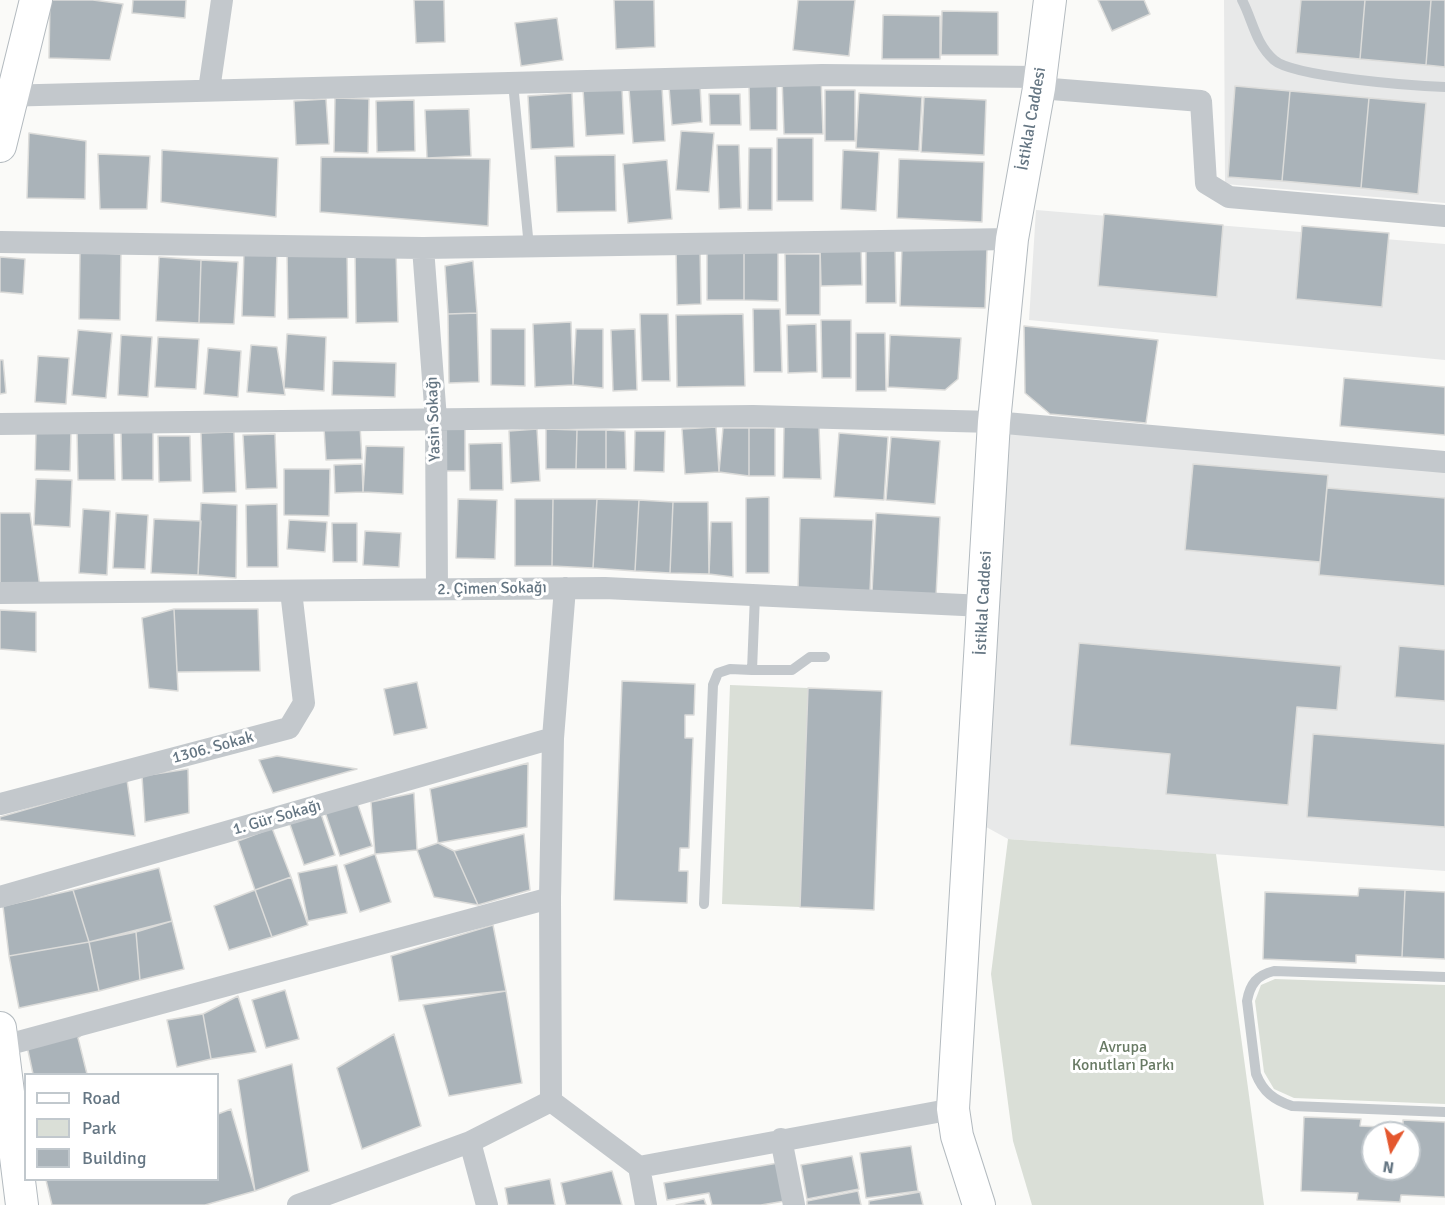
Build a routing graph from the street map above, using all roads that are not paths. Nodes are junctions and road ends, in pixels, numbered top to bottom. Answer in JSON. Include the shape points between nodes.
{"nodes":[{"id":1,"x":36,"y":0,"type":"edge"},
{"id":2,"x":222,"y":0,"type":"edge"},
{"id":3,"x":1050,"y":0,"type":"edge"},
{"id":4,"x":1242,"y":0,"type":"edge"},
{"id":5,"x":1040,"y":82,"type":"junction"},
{"id":6,"x":513,"y":83,"type":"junction"},
{"id":7,"x":1445,"y":87,"type":"edge"},
{"id":8,"x":209,"y":90,"type":"junction"},
{"id":9,"x":6,"y":95,"type":"edge"},
{"id":10,"x":0,"y":146,"type":"edge"},
{"id":11,"x":1445,"y":216,"type":"edge"},
{"id":12,"x":1012,"y":239,"type":"junction"},
{"id":13,"x":0,"y":242,"type":"edge"},
{"id":14,"x":529,"y":247,"type":"junction"},
{"id":15,"x":423,"y":249,"type":"junction"},
{"id":16,"x":436,"y":419,"type":"junction"},
{"id":17,"x":994,"y":422,"type":"junction"},
{"id":18,"x":0,"y":424,"type":"edge"},
{"id":19,"x":1445,"y":462,"type":"edge"},
{"id":20,"x":565,"y":588,"type":"junction"},
{"id":21,"x":437,"y":589,"type":"junction"},
{"id":22,"x":291,"y":591,"type":"junction"},
{"id":23,"x":0,"y":593,"type":"edge"},
{"id":24,"x":755,"y":595,"type":"junction"},
{"id":25,"x":984,"y":606,"type":"junction"},
{"id":26,"x":825,"y":657,"type":"dead end"},
{"id":27,"x":752,"y":670,"type":"junction"},
{"id":28,"x":553,"y":738,"type":"junction"},
{"id":29,"x":0,"y":804,"type":"edge"},
{"id":30,"x":0,"y":897,"type":"edge"},
{"id":31,"x":550,"y":898,"type":"junction"},
{"id":32,"x":704,"y":904,"type":"dead end"},
{"id":33,"x":1445,"y":977,"type":"edge"},
{"id":34,"x":2,"y":1037,"type":"edge"},
{"id":35,"x":551,"y":1101,"type":"junction"},
{"id":36,"x":953,"y":1109,"type":"junction"},
{"id":37,"x":1445,"y":1112,"type":"edge"},
{"id":38,"x":781,"y":1139,"type":"junction"},
{"id":39,"x":470,"y":1142,"type":"junction"},
{"id":40,"x":639,"y":1167,"type":"junction"},
{"id":41,"x":22,"y":1205,"type":"edge"},
{"id":42,"x":299,"y":1205,"type":"edge"},
{"id":43,"x":488,"y":1205,"type":"edge"},
{"id":44,"x":646,"y":1205,"type":"edge"},
{"id":45,"x":794,"y":1205,"type":"edge"},
{"id":46,"x":979,"y":1205,"type":"edge"}],
"edges":[{"from":1,"to":9,"type":"street"},
{"from":2,"to":8,"type":"street"},
{"from":3,"to":5,"type":"street","name":"İstiklal Caddesi"},
{"from":4,"to":7,"type":"lane","via":[[1254,35],[1275,62],[1322,74]]},
{"from":5,"to":6,"type":"street","via":[[822,75]]},
{"from":5,"to":11,"type":"street","via":[[1202,101],[1206,183],[1229,197]]},
{"from":5,"to":12,"type":"street","name":"İstiklal Caddesi"},
{"from":6,"to":8,"type":"street"},
{"from":6,"to":14,"type":"lane"},
{"from":8,"to":9,"type":"street"},
{"from":9,"to":10,"type":"street"},
{"from":12,"to":14,"type":"street"},
{"from":12,"to":17,"type":"street","name":"İstiklal Caddesi"},
{"from":13,"to":15,"type":"street"},
{"from":14,"to":15,"type":"street"},
{"from":15,"to":16,"type":"street","name":"Yasin Sokağı"},
{"from":16,"to":17,"type":"street","via":[[753,416]]},
{"from":16,"to":18,"type":"street"},
{"from":16,"to":21,"type":"street","name":"Yasin Sokağı"},
{"from":17,"to":19,"type":"street"},
{"from":17,"to":25,"type":"street","name":"İstiklal Caddesi"},
{"from":20,"to":21,"type":"street","name":"2. Çimen Sokağı"},
{"from":20,"to":24,"type":"street","name":"2. Çimen Sokağı"},
{"from":20,"to":28,"type":"street"},
{"from":21,"to":22,"type":"street","name":"2. Çimen Sokağı"},
{"from":22,"to":23,"type":"street","name":"2. Çimen Sokağı"},
{"from":22,"to":29,"type":"street","name":"1306. Sokak","via":[[304,704],[289,728]]},
{"from":24,"to":25,"type":"street","name":"2. Çimen Sokağı"},
{"from":24,"to":27,"type":"lane"},
{"from":25,"to":36,"type":"street","name":"İstiklal Caddesi"},
{"from":26,"to":27,"type":"lane","via":[[810,657],[792,670]]},
{"from":27,"to":32,"type":"lane","via":[[723,670],[712,685]]},
{"from":28,"to":30,"type":"street","name":"1. Gür Sokağı"},
{"from":28,"to":31,"type":"street"},
{"from":31,"to":34,"type":"street"},
{"from":31,"to":35,"type":"street"},
{"from":33,"to":37,"type":"lane","via":[[1274,971],[1255,979],[1246,1001],[1256,1074],[1260,1085],[1279,1102],[1293,1106]]},
{"from":34,"to":41,"type":"street"},
{"from":35,"to":39,"type":"street"},
{"from":35,"to":40,"type":"street"},
{"from":36,"to":38,"type":"street"},
{"from":36,"to":46,"type":"street","name":"İstiklal Caddesi","via":[[957,1136]]},
{"from":38,"to":40,"type":"street"},
{"from":38,"to":45,"type":"street"},
{"from":39,"to":42,"type":"street"},
{"from":39,"to":43,"type":"street"},
{"from":40,"to":44,"type":"street"}]}
